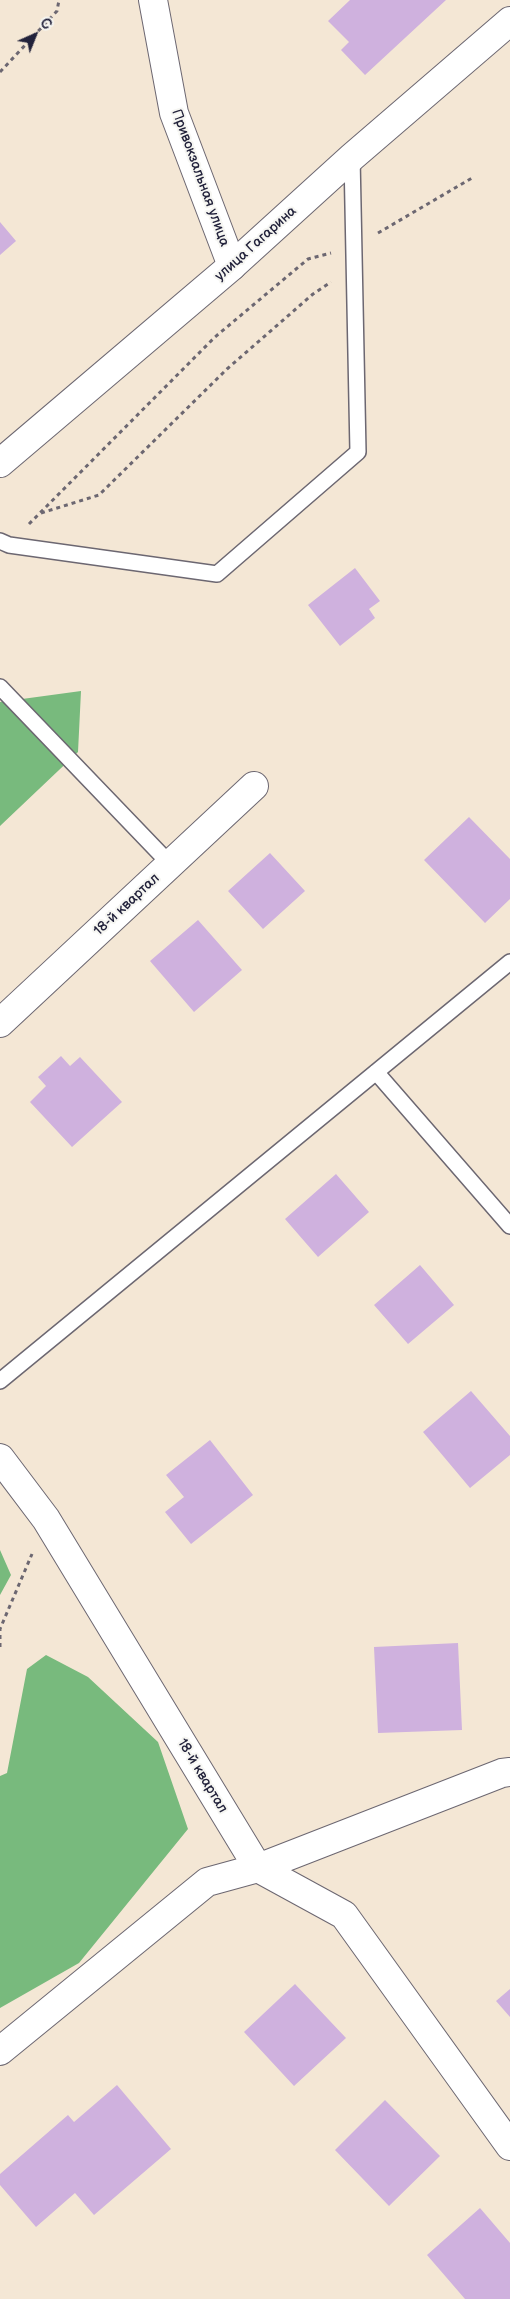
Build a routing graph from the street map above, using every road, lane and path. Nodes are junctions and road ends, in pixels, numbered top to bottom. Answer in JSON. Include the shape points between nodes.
{"nodes":[{"id":1,"x":59,"y":0,"type":"edge"},
{"id":2,"x":153,"y":0,"type":"edge"},
{"id":3,"x":510,"y":21,"type":"edge"},
{"id":4,"x":0,"y":72,"type":"edge"},
{"id":5,"x":352,"y":157,"type":"junction"},
{"id":6,"x":472,"y":178,"type":"dead end"},
{"id":7,"x":355,"y":246,"type":"junction"},
{"id":8,"x":232,"y":266,"type":"junction"},
{"id":9,"x":0,"y":463,"type":"edge"},
{"id":10,"x":40,"y":513,"type":"junction"},
{"id":11,"x":4,"y":543,"type":"edge"},
{"id":12,"x":0,"y":687,"type":"edge"},
{"id":13,"x":254,"y":786,"type":"dead end"},
{"id":14,"x":170,"y":864,"type":"junction"},
{"id":15,"x":510,"y":962,"type":"edge"},
{"id":16,"x":0,"y":1023,"type":"edge"},
{"id":17,"x":376,"y":1072,"type":"junction"},
{"id":18,"x":510,"y":1226,"type":"edge"},
{"id":19,"x":0,"y":1381,"type":"edge"},
{"id":20,"x":0,"y":1458,"type":"edge"},
{"id":21,"x":46,"y":1519,"type":"junction"},
{"id":22,"x":0,"y":1647,"type":"edge"},
{"id":23,"x":510,"y":1772,"type":"edge"},
{"id":24,"x":258,"y":1868,"type":"junction"},
{"id":25,"x":0,"y":2051,"type":"edge"},
{"id":26,"x":510,"y":2146,"type":"edge"}],
"edges":[{"from":1,"to":4,"type":"path","via":[[57,11]]},
{"from":2,"to":8,"type":"street","name":"Привокзальная улица","via":[[174,113]]},
{"from":3,"to":5,"type":"street","name":"улица Гагарина"},
{"from":5,"to":7,"type":"lane"},
{"from":5,"to":8,"type":"street","name":"улица Гагарина"},
{"from":6,"to":7,"type":"path"},
{"from":7,"to":10,"type":"path","via":[[308,258],[222,331]]},
{"from":7,"to":10,"type":"path","via":[[338,278],[313,294],[227,369],[99,495]]},
{"from":7,"to":11,"type":"lane","via":[[358,452],[218,574]]},
{"from":8,"to":9,"type":"street","name":"улица Гагарина"},
{"from":10,"to":11,"type":"path"},
{"from":12,"to":14,"type":"lane"},
{"from":13,"to":14,"type":"street","name":"18-й квартал"},
{"from":14,"to":16,"type":"street","name":"18-й квартал"},
{"from":15,"to":17,"type":"lane"},
{"from":17,"to":18,"type":"lane"},
{"from":17,"to":19,"type":"lane"},
{"from":20,"to":21,"type":"street","name":"18-й квартал"},
{"from":21,"to":22,"type":"path","via":[[0,1628]]},
{"from":21,"to":24,"type":"street","name":"18-й квартал"},
{"from":23,"to":24,"type":"street"},
{"from":24,"to":25,"type":"street","via":[[206,1882]]},
{"from":24,"to":26,"type":"street","via":[[344,1915]]}]}
